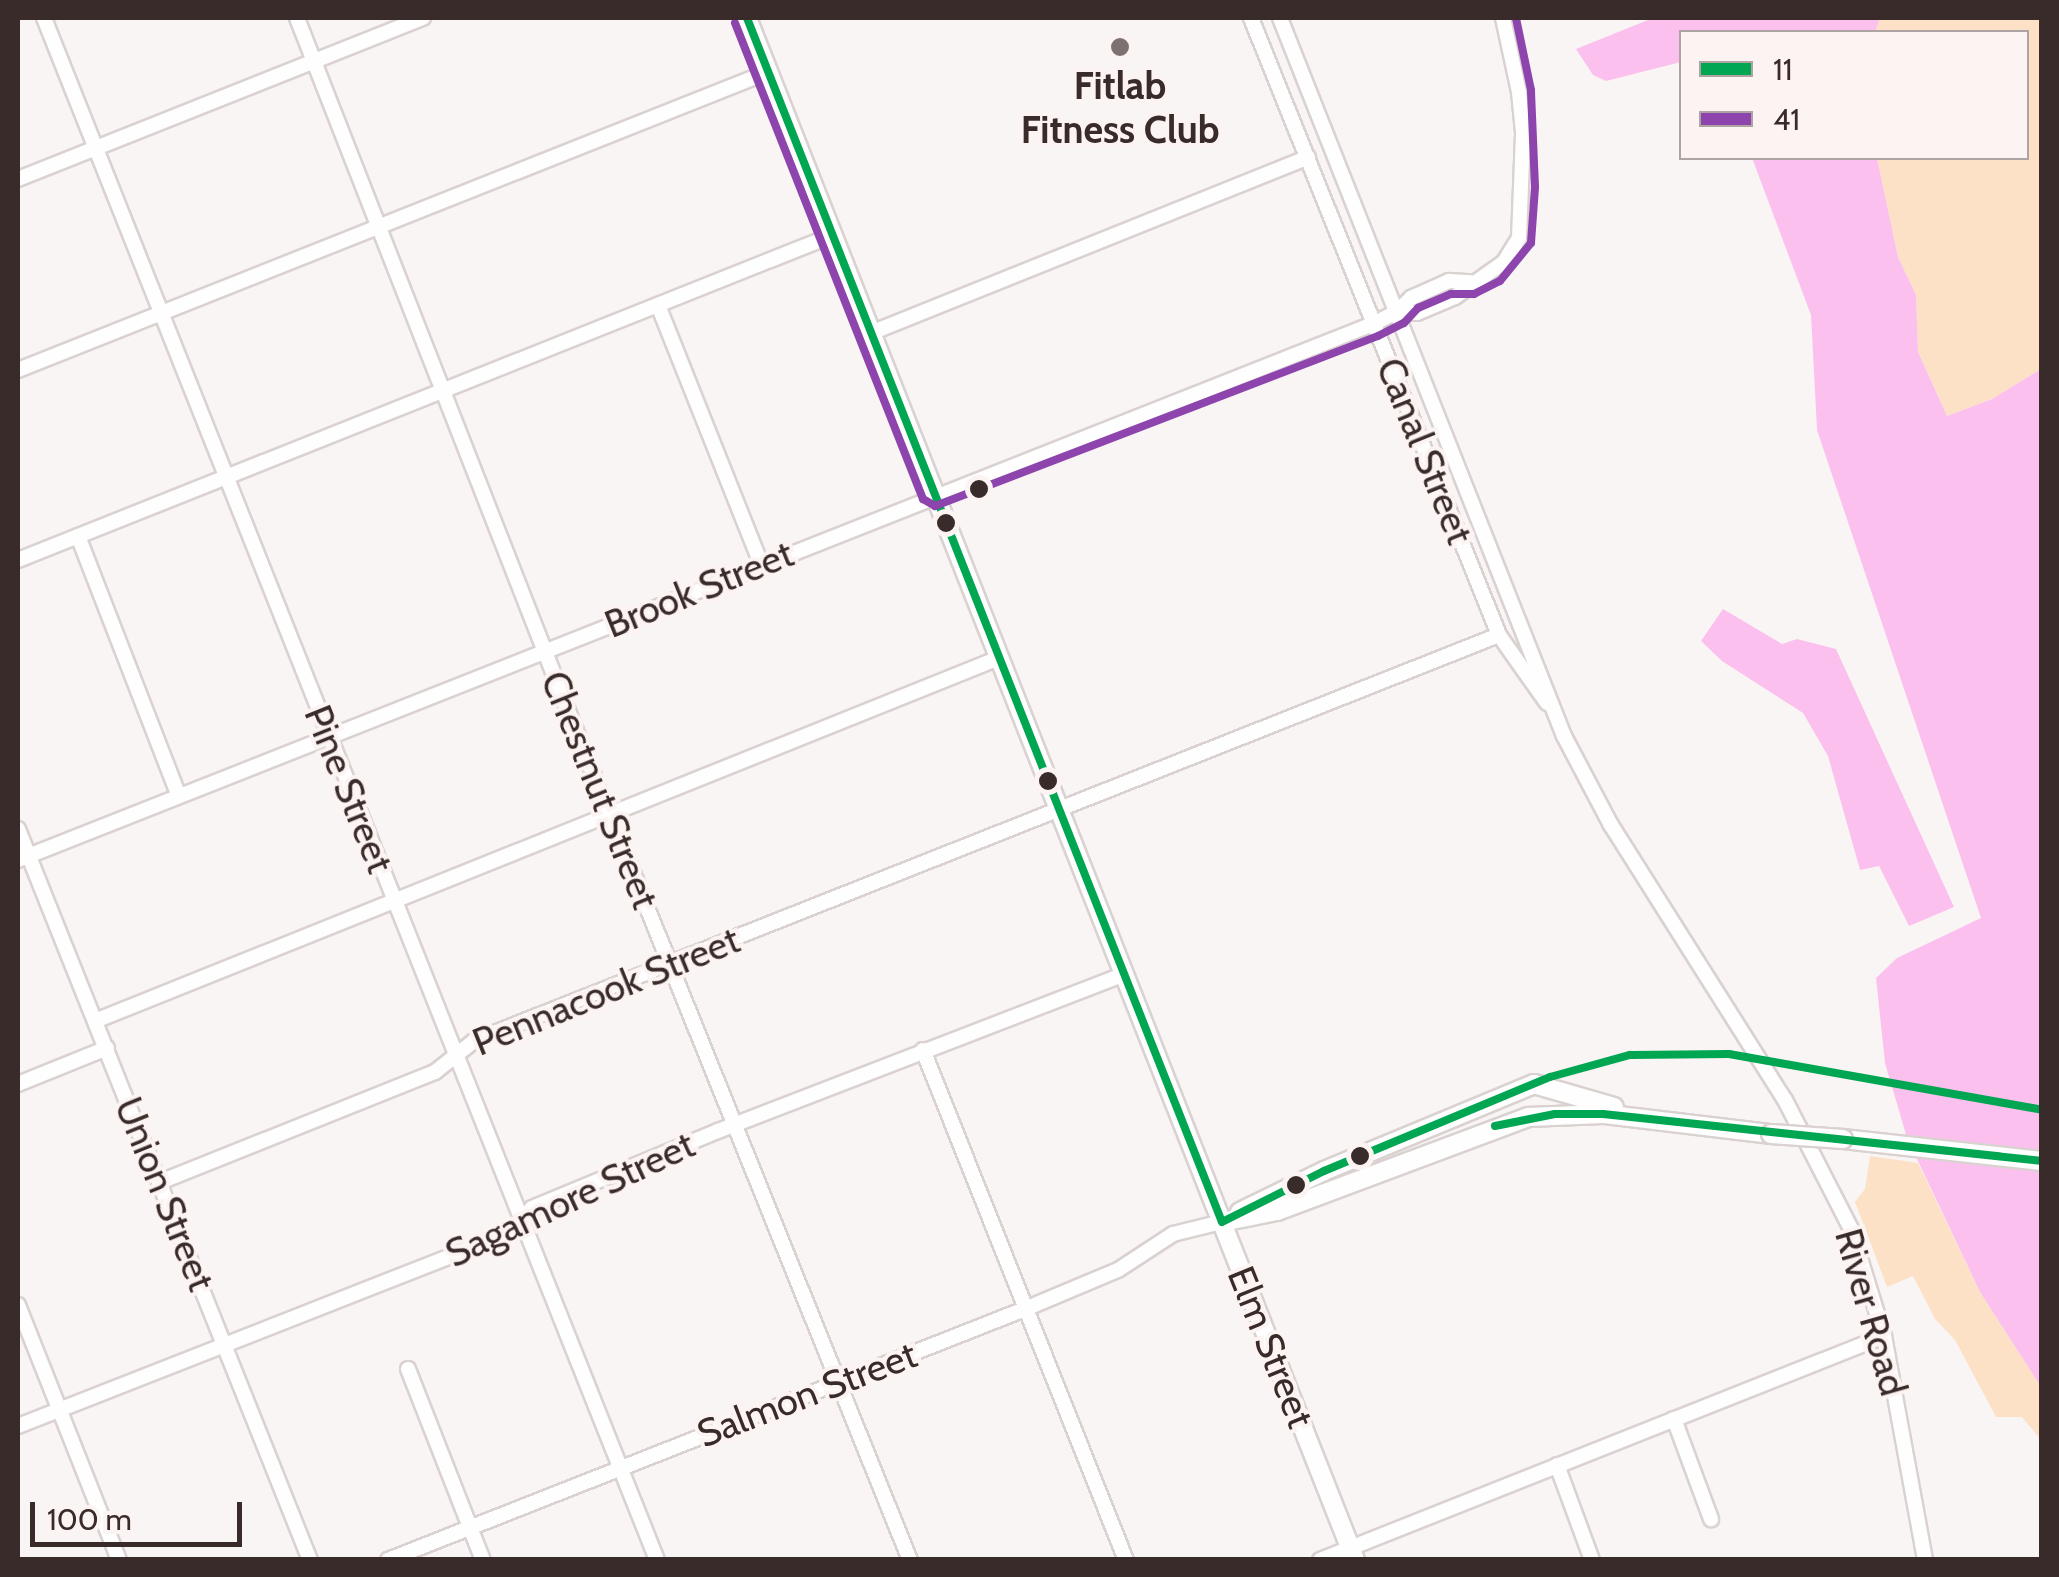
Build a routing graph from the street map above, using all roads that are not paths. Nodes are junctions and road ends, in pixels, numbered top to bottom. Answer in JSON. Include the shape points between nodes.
{"nodes":[{"id":1,"x":44,"y":18,"type":"edge"},
{"id":2,"x":298,"y":18,"type":"edge"},
{"id":3,"x":423,"y":18,"type":"edge"},
{"id":4,"x":747,"y":18,"type":"edge"},
{"id":5,"x":1251,"y":18,"type":"edge"},
{"id":6,"x":1280,"y":18,"type":"edge"},
{"id":7,"x":1504,"y":18,"type":"edge"},
{"id":8,"x":314,"y":60,"type":"junction"},
{"id":9,"x":768,"y":72,"type":"junction"},
{"id":10,"x":94,"y":148,"type":"junction"},
{"id":11,"x":1308,"y":157,"type":"junction"},
{"id":12,"x":18,"y":179,"type":"edge"},
{"id":13,"x":379,"y":226,"type":"junction"},
{"id":14,"x":832,"y":235,"type":"junction"},
{"id":15,"x":658,"y":304,"type":"junction"},
{"id":16,"x":1397,"y":312,"type":"junction"},
{"id":17,"x":160,"y":313,"type":"junction"},
{"id":18,"x":1373,"y":324,"type":"junction"},
{"id":19,"x":871,"y":333,"type":"junction"},
{"id":20,"x":18,"y":370,"type":"edge"},
{"id":21,"x":443,"y":390,"type":"junction"},
{"id":22,"x":226,"y":475,"type":"junction"},
{"id":23,"x":935,"y":494,"type":"junction"},
{"id":24,"x":78,"y":536,"type":"junction"},
{"id":25,"x":18,"y":560,"type":"edge"},
{"id":26,"x":761,"y":564,"type":"junction"},
{"id":27,"x":1500,"y":635,"type":"junction"},
{"id":28,"x":546,"y":651,"type":"junction"},
{"id":29,"x":999,"y":658,"type":"junction"},
{"id":30,"x":1551,"y":707,"type":"junction"},
{"id":31,"x":328,"y":736,"type":"junction"},
{"id":32,"x":179,"y":796,"type":"junction"},
{"id":33,"x":1059,"y":810,"type":"junction"},
{"id":34,"x":610,"y":815,"type":"junction"},
{"id":35,"x":18,"y":829,"type":"edge"},
{"id":36,"x":23,"y":858,"type":"edge"},
{"id":37,"x":394,"y":902,"type":"junction"},
{"id":38,"x":669,"y":963,"type":"junction"},
{"id":39,"x":1123,"y":975,"type":"junction"},
{"id":40,"x":96,"y":1021,"type":"junction"},
{"id":41,"x":107,"y":1048,"type":"junction"},
{"id":42,"x":922,"y":1050,"type":"junction"},
{"id":43,"x":454,"y":1054,"type":"junction"},
{"id":44,"x":1772,"y":1080,"type":"joint"},
{"id":45,"x":18,"y":1084,"type":"edge"},
{"id":46,"x":1657,"y":1120,"type":"junction"},
{"id":47,"x":734,"y":1124,"type":"junction"},
{"id":48,"x":2042,"y":1161,"type":"edge"},
{"id":49,"x":160,"y":1182,"type":"junction"},
{"id":50,"x":521,"y":1219,"type":"junction"},
{"id":51,"x":1222,"y":1222,"type":"junction"},
{"id":52,"x":18,"y":1305,"type":"edge"},
{"id":53,"x":1025,"y":1309,"type":"junction"},
{"id":54,"x":1884,"y":1336,"type":"junction"},
{"id":55,"x":224,"y":1346,"type":"junction"},
{"id":56,"x":408,"y":1369,"type":"dead end"},
{"id":57,"x":841,"y":1381,"type":"junction"},
{"id":58,"x":59,"y":1410,"type":"junction"},
{"id":59,"x":1674,"y":1419,"type":"junction"},
{"id":60,"x":18,"y":1426,"type":"edge"},
{"id":61,"x":1557,"y":1466,"type":"junction"},
{"id":62,"x":620,"y":1468,"type":"junction"},
{"id":63,"x":1711,"y":1520,"type":"dead end"},
{"id":64,"x":470,"y":1526,"type":"junction"},
{"id":65,"x":1353,"y":1554,"type":"edge"},
{"id":66,"x":119,"y":1560,"type":"edge"},
{"id":67,"x":310,"y":1560,"type":"edge"},
{"id":68,"x":388,"y":1560,"type":"edge"},
{"id":69,"x":483,"y":1560,"type":"edge"},
{"id":70,"x":656,"y":1560,"type":"edge"},
{"id":71,"x":910,"y":1560,"type":"edge"},
{"id":72,"x":1126,"y":1560,"type":"edge"},
{"id":73,"x":1320,"y":1560,"type":"edge"},
{"id":74,"x":1592,"y":1560,"type":"edge"},
{"id":75,"x":1925,"y":1560,"type":"edge"}],
"edges":[{"from":1,"to":10,"type":"street","name":"Pine Street"},
{"from":2,"to":8,"type":"street","name":"Chestnut Street"},
{"from":3,"to":8,"type":"street"},
{"from":4,"to":9,"type":"main road","name":"Elm Street"},
{"from":5,"to":11,"type":"street","name":"Canal Street"},
{"from":6,"to":16,"type":"street","name":"Canal Street"},
{"from":7,"to":16,"type":"street","name":"Brook Street","via":[[1520,92],[1519,238],[1504,262],[1471,282],[1449,282],[1411,298]]},
{"from":8,"to":10,"type":"street"},
{"from":8,"to":13,"type":"street","name":"Chestnut Street"},
{"from":9,"to":13,"type":"street"},
{"from":9,"to":14,"type":"main road","name":"Elm Street"},
{"from":10,"to":12,"type":"street"},
{"from":10,"to":17,"type":"street","name":"Pine Street"},
{"from":11,"to":18,"type":"street","name":"Canal Street"},
{"from":11,"to":19,"type":"street"},
{"from":13,"to":17,"type":"street"},
{"from":13,"to":21,"type":"street","name":"Chestnut Street"},
{"from":14,"to":15,"type":"street"},
{"from":14,"to":19,"type":"main road","name":"Elm Street"},
{"from":15,"to":21,"type":"street"},
{"from":15,"to":26,"type":"street"},
{"from":16,"to":18,"type":"street","name":"Brook Street"},
{"from":16,"to":30,"type":"street","name":"Canal Street"},
{"from":17,"to":20,"type":"street"},
{"from":17,"to":22,"type":"street","name":"Pine Street"},
{"from":18,"to":23,"type":"street","name":"Brook Street"},
{"from":18,"to":27,"type":"street","name":"Canal Street"},
{"from":19,"to":23,"type":"main road","name":"Elm Street"},
{"from":21,"to":22,"type":"street"},
{"from":21,"to":28,"type":"street","name":"Chestnut Street"},
{"from":22,"to":24,"type":"street"},
{"from":22,"to":31,"type":"street","name":"Pine Street"},
{"from":23,"to":26,"type":"street","name":"Brook Street"},
{"from":23,"to":29,"type":"main road","name":"Elm Street"},
{"from":24,"to":25,"type":"street"},
{"from":24,"to":32,"type":"street"},
{"from":26,"to":28,"type":"street","name":"Brook Street"},
{"from":27,"to":30,"type":"street","name":"Canal Street"},
{"from":27,"to":33,"type":"street","name":"Pennacook Street"},
{"from":28,"to":31,"type":"street","name":"Brook Street"},
{"from":28,"to":34,"type":"street","name":"Chestnut Street"},
{"from":29,"to":33,"type":"main road","name":"Elm Street"},
{"from":29,"to":34,"type":"street"},
{"from":30,"to":44,"type":"street","name":"Canal Street","via":[[1612,825]]},
{"from":31,"to":32,"type":"street","name":"Brook Street"},
{"from":31,"to":37,"type":"street","name":"Pine Street"},
{"from":32,"to":36,"type":"street","name":"Brook Street"},
{"from":33,"to":38,"type":"street","name":"Pennacook Street"},
{"from":33,"to":39,"type":"main road","name":"Elm Street"},
{"from":34,"to":37,"type":"street"},
{"from":34,"to":38,"type":"street","name":"Chestnut Street"},
{"from":35,"to":36,"type":"street","name":"Union Street"},
{"from":36,"to":40,"type":"street","name":"Union Street"},
{"from":37,"to":40,"type":"street"},
{"from":37,"to":43,"type":"street","name":"Pine Street"},
{"from":38,"to":43,"type":"street","name":"Pennacook Street"},
{"from":38,"to":47,"type":"street","name":"Chestnut Street"},
{"from":39,"to":42,"type":"street","name":"Sagamore Street"},
{"from":39,"to":51,"type":"main road","name":"Elm Street"},
{"from":40,"to":41,"type":"street","name":"Union Street"},
{"from":41,"to":45,"type":"street"},
{"from":41,"to":49,"type":"street","name":"Union Street"},
{"from":42,"to":47,"type":"street","name":"Sagamore Street"},
{"from":42,"to":53,"type":"street"},
{"from":43,"to":49,"type":"street","name":"Pennacook Street","via":[[436,1072]]},
{"from":43,"to":50,"type":"street","name":"Pine Street"},
{"from":44,"to":54,"type":"street","name":"River Road","via":[[1851,1229]]},
{"from":46,"to":48,"type":"main road","bridge":true},
{"from":46,"to":51,"type":"main road","via":[[1577,1113],[1529,1117],[1277,1210]]},
{"from":46,"to":51,"type":"main road","via":[[1534,1084],[1324,1171]]},
{"from":47,"to":50,"type":"street","name":"Sagamore Street"},
{"from":47,"to":57,"type":"street","name":"Chestnut Street"},
{"from":49,"to":55,"type":"street","name":"Union Street"},
{"from":50,"to":55,"type":"street","name":"Sagamore Street","via":[[512,1232]]},
{"from":50,"to":62,"type":"street","name":"Pine Street"},
{"from":51,"to":53,"type":"street","name":"Salmon Street","via":[[1173,1234],[1118,1270]]},
{"from":51,"to":65,"type":"main road","name":"Elm Street"},
{"from":52,"to":58,"type":"street"},
{"from":53,"to":57,"type":"street","name":"Salmon Street"},
{"from":53,"to":72,"type":"street"},
{"from":54,"to":59,"type":"street"},
{"from":54,"to":75,"type":"street","name":"River Road"},
{"from":55,"to":58,"type":"street","name":"Sagamore Street"},
{"from":55,"to":67,"type":"street","name":"Union Street"},
{"from":56,"to":64,"type":"street"},
{"from":57,"to":62,"type":"street","name":"Salmon Street"},
{"from":57,"to":71,"type":"street","name":"Chestnut Street"},
{"from":58,"to":60,"type":"street","name":"Sagamore Street"},
{"from":58,"to":66,"type":"street"},
{"from":59,"to":61,"type":"street"},
{"from":59,"to":63,"type":"street"},
{"from":61,"to":65,"type":"street"},
{"from":61,"to":74,"type":"street"},
{"from":62,"to":64,"type":"street","name":"Salmon Street"},
{"from":62,"to":70,"type":"street","name":"Pine Street"},
{"from":64,"to":68,"type":"street","name":"Salmon Street"},
{"from":64,"to":69,"type":"street"},
{"from":65,"to":73,"type":"street"}]}
